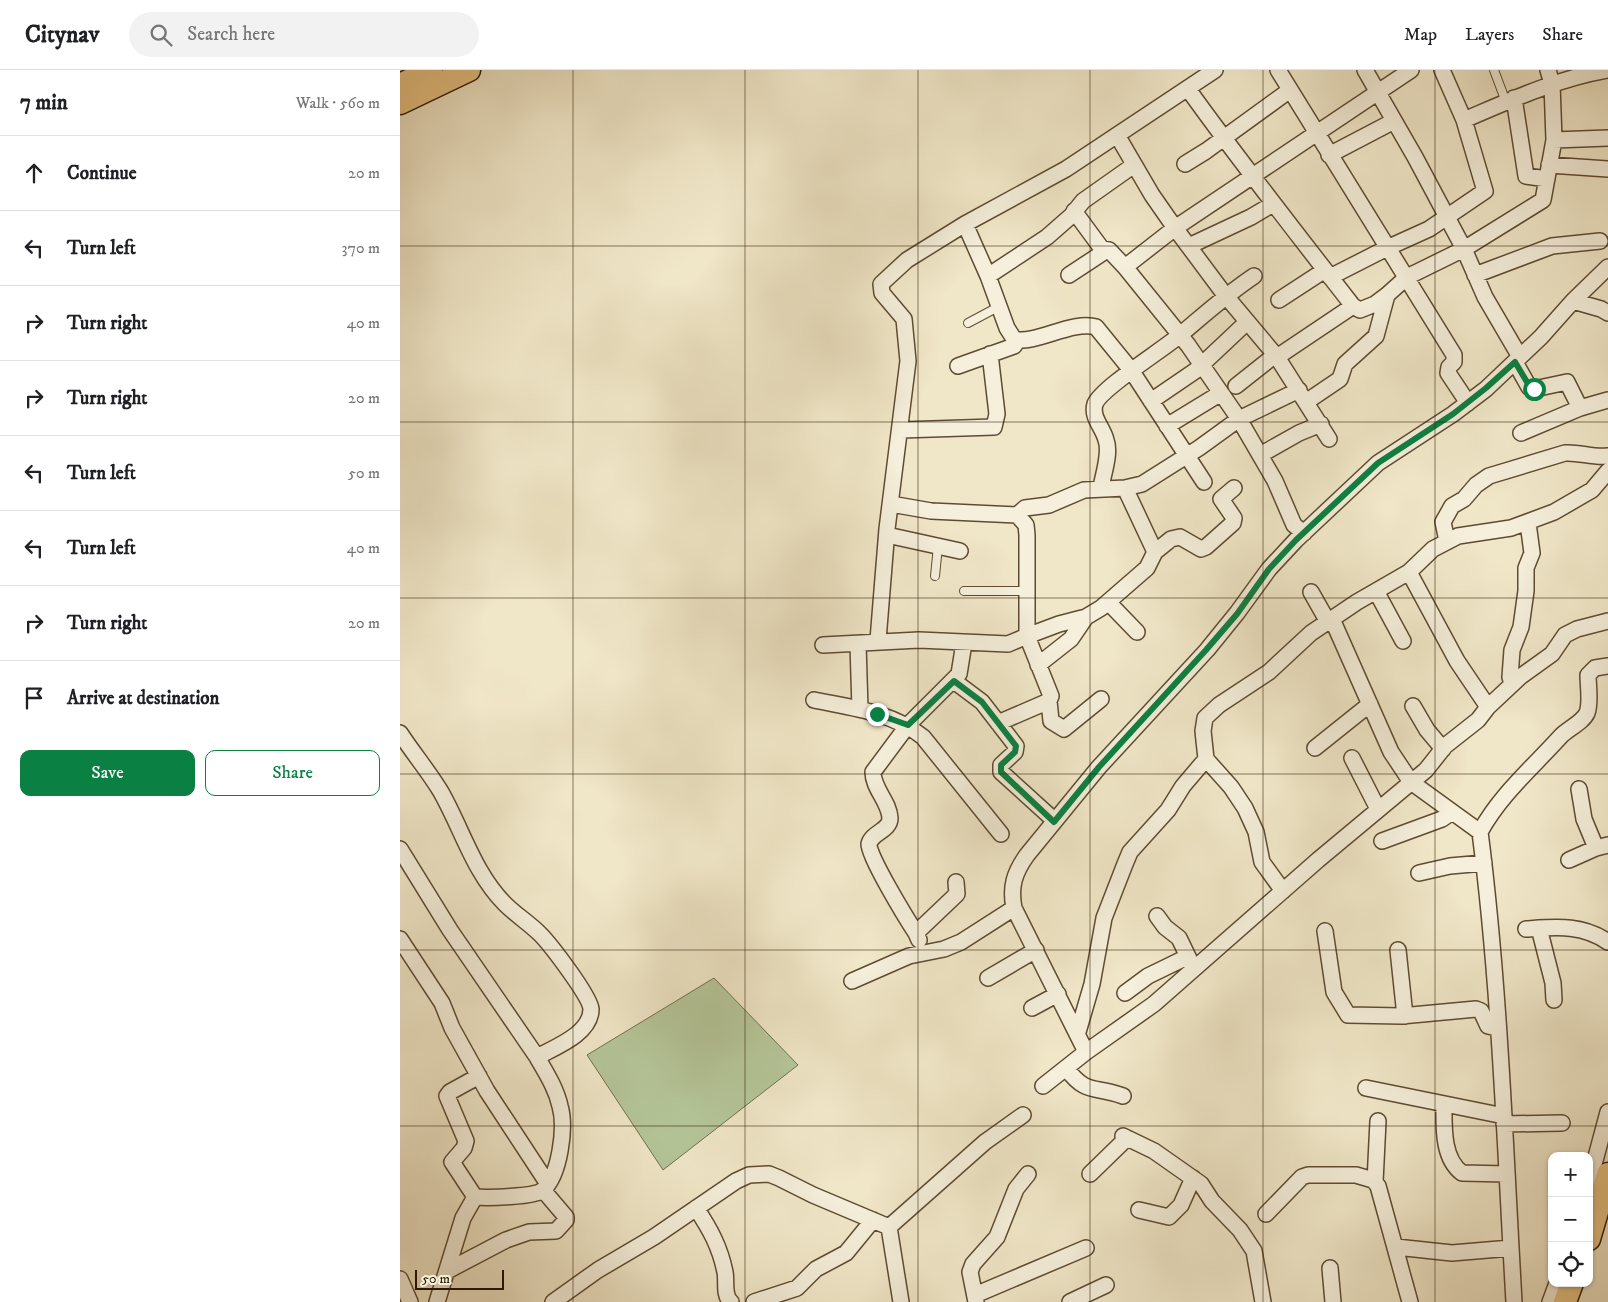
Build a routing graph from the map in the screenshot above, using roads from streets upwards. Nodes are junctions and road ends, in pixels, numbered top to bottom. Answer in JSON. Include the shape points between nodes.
{"nodes":[{"id":1,"x":431,"y":70,"type":"edge"},
{"id":2,"x":469,"y":70,"type":"edge"},
{"id":3,"x":1215,"y":70,"type":"edge"},
{"id":4,"x":1365,"y":70,"type":"edge"},
{"id":5,"x":1411,"y":70,"type":"edge"},
{"id":6,"x":1442,"y":70,"type":"edge"},
{"id":7,"x":1607,"y":70,"type":"edge"},
{"id":8,"x":1580,"y":72,"type":"edge"},
{"id":9,"x":1286,"y":77,"type":"edge"},
{"id":10,"x":1550,"y":77,"type":"edge"},
{"id":11,"x":400,"y":85,"type":"edge"},
{"id":12,"x":1188,"y":89,"type":"junction"},
{"id":13,"x":1378,"y":92,"type":"junction"},
{"id":14,"x":1510,"y":100,"type":"junction"},
{"id":15,"x":400,"y":103,"type":"edge"},
{"id":16,"x":1464,"y":120,"type":"junction"},
{"id":17,"x":1394,"y":121,"type":"junction"},
{"id":18,"x":1316,"y":134,"type":"junction"},
{"id":19,"x":1117,"y":135,"type":"junction"},
{"id":20,"x":1608,"y":138,"type":"edge"},
{"id":21,"x":1224,"y":139,"type":"junction"},
{"id":22,"x":1554,"y":140,"type":"junction"},
{"id":23,"x":1329,"y":155,"type":"junction"},
{"id":24,"x":1134,"y":164,"type":"junction"},
{"id":25,"x":1185,"y":164,"type":"dead end"},
{"id":26,"x":1608,"y":169,"type":"edge"},
{"id":27,"x":1548,"y":172,"type":"junction"},
{"id":28,"x":1254,"y":176,"type":"junction"},
{"id":29,"x":1273,"y":204,"type":"junction"},
{"id":30,"x":1074,"y":211,"type":"junction"},
{"id":31,"x":1447,"y":217,"type":"junction"},
{"id":32,"x":965,"y":224,"type":"junction"},
{"id":33,"x":1175,"y":228,"type":"junction"},
{"id":34,"x":1600,"y":240,"type":"dead end"},
{"id":35,"x":1189,"y":246,"type":"junction"},
{"id":36,"x":1387,"y":248,"type":"junction"},
{"id":37,"x":1464,"y":249,"type":"junction"},
{"id":38,"x":1107,"y":250,"type":"junction"},
{"id":39,"x":1125,"y":267,"type":"junction"},
{"id":40,"x":1608,"y":267,"type":"edge"},
{"id":41,"x":1069,"y":274,"type":"dead end"},
{"id":42,"x":1327,"y":274,"type":"junction"},
{"id":43,"x":1475,"y":275,"type":"junction"},
{"id":44,"x":988,"y":276,"type":"junction"},
{"id":45,"x":1254,"y":276,"type":"dead end"},
{"id":46,"x":1407,"y":277,"type":"junction"},
{"id":47,"x":1225,"y":295,"type":"junction"},
{"id":48,"x":1387,"y":295,"type":"junction"},
{"id":49,"x":1279,"y":300,"type":"dead end"},
{"id":50,"x":1573,"y":301,"type":"junction"},
{"id":51,"x":1353,"y":306,"type":"junction"},
{"id":52,"x":1608,"y":313,"type":"edge"},
{"id":53,"x":1247,"y":322,"type":"junction"},
{"id":54,"x":1180,"y":335,"type":"junction"},
{"id":55,"x":1018,"y":340,"type":"junction"},
{"id":56,"x":990,"y":354,"type":"junction"},
{"id":57,"x":1276,"y":356,"type":"junction"},
{"id":58,"x":1517,"y":360,"type":"junction"},
{"id":59,"x":1201,"y":365,"type":"junction"},
{"id":60,"x":958,"y":366,"type":"dead end"},
{"id":61,"x":1131,"y":370,"type":"junction"},
{"id":62,"x":1236,"y":386,"type":"dead end"},
{"id":63,"x":1221,"y":393,"type":"junction"},
{"id":64,"x":1303,"y":396,"type":"junction"},
{"id":65,"x":1608,"y":400,"type":"edge"},
{"id":66,"x":1151,"y":401,"type":"junction"},
{"id":67,"x":1468,"y":403,"type":"junction"},
{"id":68,"x":1580,"y":408,"type":"junction"},
{"id":69,"x":1239,"y":419,"type":"junction"},
{"id":70,"x":1321,"y":424,"type":"junction"},
{"id":71,"x":1167,"y":426,"type":"junction"},
{"id":72,"x":901,"y":430,"type":"junction"},
{"id":73,"x":1521,"y":433,"type":"dead end"},
{"id":74,"x":1329,"y":439,"type":"dead end"},
{"id":75,"x":1260,"y":455,"type":"junction"},
{"id":76,"x":1185,"y":456,"type":"junction"},
{"id":77,"x":1608,"y":456,"type":"edge"},
{"id":78,"x":1607,"y":475,"type":"edge"},
{"id":79,"x":1204,"y":482,"type":"dead end"},
{"id":80,"x":1101,"y":488,"type":"junction"},
{"id":81,"x":1125,"y":488,"type":"junction"},
{"id":82,"x":1234,"y":488,"type":"dead end"},
{"id":83,"x":891,"y":504,"type":"junction"},
{"id":84,"x":1017,"y":514,"type":"junction"},
{"id":85,"x":1528,"y":522,"type":"junction"},
{"id":86,"x":1304,"y":533,"type":"junction"},
{"id":87,"x":887,"y":535,"type":"junction"},
{"id":88,"x":1447,"y":541,"type":"junction"},
{"id":89,"x":960,"y":551,"type":"dead end"},
{"id":90,"x":1155,"y":552,"type":"junction"},
{"id":91,"x":1409,"y":572,"type":"junction"},
{"id":92,"x":1376,"y":591,"type":"junction"},
{"id":93,"x":1311,"y":592,"type":"dead end"},
{"id":94,"x":1108,"y":602,"type":"junction"},
{"id":95,"x":1086,"y":617,"type":"junction"},
{"id":96,"x":1330,"y":620,"type":"junction"},
{"id":97,"x":1608,"y":621,"type":"edge"},
{"id":98,"x":1136,"y":632,"type":"dead end"},
{"id":99,"x":1028,"y":636,"type":"junction"},
{"id":100,"x":878,"y":640,"type":"junction"},
{"id":101,"x":1403,"y":641,"type":"dead end"},
{"id":102,"x":964,"y":643,"type":"junction"},
{"id":103,"x":858,"y":644,"type":"junction"},
{"id":104,"x":823,"y":645,"type":"dead end"},
{"id":105,"x":1038,"y":665,"type":"junction"},
{"id":106,"x":1608,"y":666,"type":"edge"},
{"id":107,"x":954,"y":681,"type":"junction"},
{"id":108,"x":1512,"y":684,"type":"junction"},
{"id":109,"x":1100,"y":699,"type":"dead end"},
{"id":110,"x":814,"y":700,"type":"dead end"},
{"id":111,"x":1049,"y":701,"type":"junction"},
{"id":112,"x":1370,"y":704,"type":"junction"},
{"id":113,"x":1413,"y":706,"type":"dead end"},
{"id":114,"x":1488,"y":707,"type":"junction"},
{"id":115,"x":860,"y":709,"type":"junction"},
{"id":116,"x":998,"y":723,"type":"junction"},
{"id":117,"x":908,"y":725,"type":"junction"},
{"id":118,"x":400,"y":733,"type":"edge"},
{"id":119,"x":1315,"y":748,"type":"dead end"},
{"id":120,"x":1443,"y":749,"type":"junction"},
{"id":121,"x":1352,"y":758,"type":"dead end"},
{"id":122,"x":1206,"y":759,"type":"junction"},
{"id":123,"x":1411,"y":782,"type":"junction"},
{"id":124,"x":1579,"y":789,"type":"dead end"},
{"id":125,"x":1378,"y":809,"type":"junction"},
{"id":126,"x":1452,"y":812,"type":"junction"},
{"id":127,"x":1054,"y":822,"type":"junction"},
{"id":128,"x":1480,"y":832,"type":"junction"},
{"id":129,"x":1001,"y":834,"type":"dead end"},
{"id":130,"x":1382,"y":841,"type":"dead end"},
{"id":131,"x":1602,"y":846,"type":"edge"},
{"id":132,"x":400,"y":849,"type":"edge"},
{"id":133,"x":1569,"y":860,"type":"dead end"},
{"id":134,"x":1484,"y":863,"type":"junction"},
{"id":135,"x":1420,"y":873,"type":"dead end"},
{"id":136,"x":956,"y":882,"type":"dead end"},
{"id":137,"x":1283,"y":891,"type":"junction"},
{"id":138,"x":1014,"y":908,"type":"junction"},
{"id":139,"x":1158,"y":916,"type":"dead end"},
{"id":140,"x":1325,"y":931,"type":"dead end"},
{"id":141,"x":916,"y":933,"type":"junction"},
{"id":142,"x":400,"y":938,"type":"edge"},
{"id":143,"x":1608,"y":942,"type":"edge"},
{"id":144,"x":1036,"y":950,"type":"junction"},
{"id":145,"x":1398,"y":950,"type":"dead end"},
{"id":146,"x":924,"y":953,"type":"junction"},
{"id":147,"x":1191,"y":963,"type":"junction"},
{"id":148,"x":988,"y":978,"type":"dead end"},
{"id":149,"x":852,"y":981,"type":"dead end"},
{"id":150,"x":1124,"y":993,"type":"dead end"},
{"id":151,"x":1058,"y":994,"type":"junction"},
{"id":152,"x":1554,"y":1000,"type":"dead end"},
{"id":153,"x":1032,"y":1008,"type":"dead end"},
{"id":154,"x":1405,"y":1016,"type":"junction"},
{"id":155,"x":1497,"y":1028,"type":"junction"},
{"id":156,"x":1078,"y":1032,"type":"junction"},
{"id":157,"x":1086,"y":1052,"type":"junction"},
{"id":158,"x":537,"y":1058,"type":"junction"},
{"id":159,"x":1066,"y":1068,"type":"junction"},
{"id":160,"x":479,"y":1076,"type":"junction"},
{"id":161,"x":1043,"y":1086,"type":"dead end"},
{"id":162,"x":1366,"y":1088,"type":"dead end"},
{"id":163,"x":1123,"y":1096,"type":"dead end"},
{"id":164,"x":1444,"y":1104,"type":"junction"},
{"id":165,"x":1608,"y":1112,"type":"edge"},
{"id":166,"x":1023,"y":1115,"type":"dead end"},
{"id":167,"x":1504,"y":1120,"type":"junction"},
{"id":168,"x":1378,"y":1122,"type":"dead end"},
{"id":169,"x":1562,"y":1124,"type":"dead end"},
{"id":170,"x":1593,"y":1168,"type":"edge"},
{"id":171,"x":1028,"y":1174,"type":"dead end"},
{"id":172,"x":1090,"y":1174,"type":"dead end"},
{"id":173,"x":1507,"y":1174,"type":"junction"},
{"id":174,"x":1608,"y":1174,"type":"edge"},
{"id":175,"x":1193,"y":1178,"type":"junction"},
{"id":176,"x":1375,"y":1182,"type":"junction"},
{"id":177,"x":546,"y":1187,"type":"junction"},
{"id":178,"x":475,"y":1197,"type":"junction"},
{"id":179,"x":696,"y":1208,"type":"junction"},
{"id":180,"x":1139,"y":1210,"type":"dead end"},
{"id":181,"x":1266,"y":1214,"type":"dead end"},
{"id":182,"x":873,"y":1220,"type":"junction"},
{"id":183,"x":1593,"y":1225,"type":"edge"},
{"id":184,"x":889,"y":1227,"type":"junction"},
{"id":185,"x":1396,"y":1247,"type":"junction"},
{"id":186,"x":1086,"y":1248,"type":"dead end"},
{"id":187,"x":1511,"y":1248,"type":"junction"},
{"id":188,"x":1330,"y":1268,"type":"dead end"},
{"id":189,"x":447,"y":1272,"type":"junction"},
{"id":190,"x":400,"y":1279,"type":"edge"},
{"id":191,"x":1106,"y":1285,"type":"dead end"},
{"id":192,"x":1556,"y":1287,"type":"edge"},
{"id":193,"x":1571,"y":1287,"type":"edge"},
{"id":194,"x":976,"y":1298,"type":"edge"},
{"id":195,"x":410,"y":1302,"type":"edge"},
{"id":196,"x":437,"y":1302,"type":"edge"},
{"id":197,"x":553,"y":1302,"type":"edge"},
{"id":198,"x":731,"y":1302,"type":"edge"},
{"id":199,"x":754,"y":1302,"type":"edge"},
{"id":200,"x":901,"y":1302,"type":"edge"},
{"id":201,"x":1070,"y":1302,"type":"edge"},
{"id":202,"x":1263,"y":1302,"type":"edge"},
{"id":203,"x":1334,"y":1302,"type":"edge"},
{"id":204,"x":1410,"y":1302,"type":"edge"},
{"id":205,"x":1514,"y":1302,"type":"edge"},
{"id":206,"x":1550,"y":1302,"type":"edge"},
{"id":207,"x":1565,"y":1302,"type":"edge"}],
"edges":[{"from":1,"to":11,"type":"main road"},
{"from":2,"to":15,"type":"main road"},
{"from":3,"to":12,"type":"street"},
{"from":4,"to":13,"type":"street"},
{"from":5,"to":13,"type":"street"},
{"from":6,"to":16,"type":"street"},
{"from":7,"to":8,"type":"street"},
{"from":8,"to":10,"type":"street"},
{"from":9,"to":18,"type":"street"},
{"from":9,"to":21,"type":"street"},
{"from":10,"to":14,"type":"street"},
{"from":10,"to":22,"type":"street"},
{"from":12,"to":19,"type":"street"},
{"from":12,"to":21,"type":"street"},
{"from":13,"to":17,"type":"street"},
{"from":13,"to":18,"type":"street"},
{"from":14,"to":16,"type":"street"},
{"from":14,"to":27,"type":"street","via":[[1526,176]]},
{"from":16,"to":31,"type":"street","via":[[1485,191]]},
{"from":17,"to":23,"type":"street"},
{"from":17,"to":31,"type":"street"},
{"from":18,"to":23,"type":"street"},
{"from":18,"to":28,"type":"street"},
{"from":19,"to":24,"type":"street"},
{"from":19,"to":32,"type":"street","via":[[1066,169]]},
{"from":20,"to":22,"type":"street"},
{"from":21,"to":25,"type":"street"},
{"from":21,"to":28,"type":"street"},
{"from":22,"to":27,"type":"street"},
{"from":23,"to":36,"type":"street"},
{"from":24,"to":30,"type":"street","via":[[1083,200]]},
{"from":24,"to":33,"type":"street"},
{"from":26,"to":27,"type":"street"},
{"from":27,"to":37,"type":"street","via":[[1543,200]]},
{"from":28,"to":29,"type":"street"},
{"from":28,"to":33,"type":"street"},
{"from":29,"to":35,"type":"street"},
{"from":29,"to":42,"type":"street"},
{"from":30,"to":38,"type":"street","via":[[1102,249]]},
{"from":30,"to":44,"type":"street","via":[[1047,237]]},
{"from":31,"to":36,"type":"street"},
{"from":31,"to":37,"type":"street"},
{"from":32,"to":44,"type":"street"},
{"from":32,"to":72,"type":"street","via":[[898,266],[881,284],[882,293],[904,319],[906,331],[908,361]]},
{"from":33,"to":35,"type":"street"},
{"from":33,"to":39,"type":"street"},
{"from":34,"to":43,"type":"street","via":[[1552,246]]},
{"from":35,"to":47,"type":"street"},
{"from":36,"to":42,"type":"street"},
{"from":36,"to":46,"type":"street"},
{"from":37,"to":43,"type":"street"},
{"from":37,"to":46,"type":"street"},
{"from":38,"to":39,"type":"street"},
{"from":38,"to":41,"type":"street"},
{"from":39,"to":54,"type":"street"},
{"from":40,"to":50,"type":"street"},
{"from":42,"to":49,"type":"street"},
{"from":42,"to":51,"type":"street"},
{"from":43,"to":58,"type":"street"},
{"from":44,"to":55,"type":"street","via":[[1007,328]]},
{"from":45,"to":47,"type":"street"},
{"from":46,"to":48,"type":"street"},
{"from":46,"to":67,"type":"street","via":[[1454,355],[1448,373]]},
{"from":47,"to":53,"type":"street"},
{"from":47,"to":54,"type":"street"},
{"from":48,"to":51,"type":"street","via":[[1368,308],[1360,310]]},
{"from":48,"to":64,"type":"street","via":[[1376,336],[1345,364],[1340,379]]},
{"from":50,"to":52,"type":"street"},
{"from":50,"to":58,"type":"street"},
{"from":51,"to":57,"type":"street"},
{"from":53,"to":57,"type":"street"},
{"from":53,"to":59,"type":"street"},
{"from":54,"to":59,"type":"street"},
{"from":54,"to":61,"type":"street"},
{"from":55,"to":56,"type":"street","via":[[1014,346]]},
{"from":55,"to":61,"type":"street","via":[[1090,325],[1104,335]]},
{"from":56,"to":60,"type":"street"},
{"from":56,"to":72,"type":"street","via":[[996,414],[994,427]]},
{"from":57,"to":62,"type":"street"},
{"from":57,"to":64,"type":"street"},
{"from":58,"to":67,"type":"street"},
{"from":58,"to":68,"type":"street","via":[[1530,387],[1534,389],[1567,382]]},
{"from":59,"to":63,"type":"street"},
{"from":59,"to":66,"type":"street"},
{"from":61,"to":66,"type":"street"},
{"from":61,"to":80,"type":"street","via":[[1096,402],[1095,416],[1108,450]]},
{"from":63,"to":69,"type":"street"},
{"from":63,"to":71,"type":"street"},
{"from":64,"to":69,"type":"street"},
{"from":64,"to":70,"type":"street"},
{"from":65,"to":68,"type":"street"},
{"from":66,"to":71,"type":"street"},
{"from":67,"to":86,"type":"street","via":[[1378,463]]},
{"from":68,"to":73,"type":"street"},
{"from":69,"to":75,"type":"street"},
{"from":69,"to":76,"type":"street"},
{"from":70,"to":74,"type":"street"},
{"from":70,"to":75,"type":"street"},
{"from":71,"to":76,"type":"street"},
{"from":72,"to":83,"type":"street"},
{"from":75,"to":86,"type":"street","via":[[1294,525]]},
{"from":76,"to":79,"type":"street"},
{"from":76,"to":81,"type":"street","via":[[1142,484]]},
{"from":77,"to":88,"type":"street","via":[[1577,452],[1565,454],[1489,476],[1452,506],[1443,522]]},
{"from":78,"to":85,"type":"street","via":[[1592,490],[1554,512]]},
{"from":80,"to":81,"type":"street"},
{"from":80,"to":84,"type":"street","via":[[1084,490],[1049,505],[1025,508]]},
{"from":81,"to":90,"type":"street"},
{"from":82,"to":90,"type":"street","via":[[1221,499],[1234,518],[1233,522],[1206,547],[1201,548],[1177,537]]},
{"from":83,"to":84,"type":"street","via":[[930,511]]},
{"from":83,"to":87,"type":"street"},
{"from":84,"to":99,"type":"street","via":[[1026,525]]},
{"from":85,"to":88,"type":"street","via":[[1511,528],[1470,533]]},
{"from":85,"to":108,"type":"street","via":[[1532,553],[1526,568],[1521,628],[1512,650]]},
{"from":86,"to":127,"type":"street","via":[[1269,569],[1237,614],[1099,767]]},
{"from":87,"to":89,"type":"street"},
{"from":87,"to":100,"type":"street"},
{"from":88,"to":91,"type":"street","via":[[1424,556]]},
{"from":90,"to":94,"type":"street","via":[[1147,568]]},
{"from":91,"to":92,"type":"street"},
{"from":91,"to":114,"type":"street","via":[[1457,661]]},
{"from":92,"to":96,"type":"street"},
{"from":92,"to":101,"type":"street"},
{"from":93,"to":96,"type":"street"},
{"from":94,"to":95,"type":"street"},
{"from":94,"to":98,"type":"street"},
{"from":95,"to":99,"type":"street"},
{"from":95,"to":105,"type":"street","via":[[1071,639]]},
{"from":96,"to":112,"type":"street"},
{"from":96,"to":122,"type":"street","via":[[1307,636],[1269,672],[1210,712],[1204,724]]},
{"from":97,"to":108,"type":"street","via":[[1570,632],[1552,654]]},
{"from":99,"to":102,"type":"street","via":[[1008,644]]},
{"from":99,"to":105,"type":"street"},
{"from":100,"to":102,"type":"street"},
{"from":100,"to":103,"type":"street"},
{"from":102,"to":107,"type":"street","via":[[959,674]]},
{"from":103,"to":104,"type":"street"},
{"from":103,"to":115,"type":"street"},
{"from":105,"to":111,"type":"street","via":[[1052,696]]},
{"from":106,"to":128,"type":"street","via":[[1595,668],[1588,675],[1588,706],[1584,717],[1530,767],[1491,811]]},
{"from":107,"to":116,"type":"street","via":[[982,702]]},
{"from":107,"to":117,"type":"street"},
{"from":108,"to":114,"type":"street"},
{"from":109,"to":111,"type":"street","via":[[1064,729],[1051,721]]},
{"from":110,"to":115,"type":"street"},
{"from":111,"to":116,"type":"street"},
{"from":112,"to":119,"type":"street"},
{"from":112,"to":123,"type":"street","via":[[1391,752]]},
{"from":113,"to":120,"type":"street"},
{"from":114,"to":120,"type":"street","via":[[1478,720]]},
{"from":115,"to":117,"type":"street"},
{"from":116,"to":127,"type":"street","via":[[1016,746],[1015,752],[1001,765],[1001,772]]},
{"from":117,"to":129,"type":"street","via":[[923,737]]},
{"from":117,"to":141,"type":"street","via":[[873,772],[890,819],[889,825],[871,840],[869,849]]},
{"from":118,"to":158,"type":"street","via":[[440,792],[489,884],[504,904],[544,940],[589,1002],[589,1017],[583,1028]]},
{"from":120,"to":123,"type":"street"},
{"from":121,"to":125,"type":"street"},
{"from":122,"to":137,"type":"street","via":[[1245,808],[1256,832],[1262,862]]},
{"from":122,"to":156,"type":"street","via":[[1164,815],[1130,852],[1104,918],[1092,984]]},
{"from":123,"to":125,"type":"street"},
{"from":123,"to":126,"type":"street"},
{"from":124,"to":131,"type":"street","via":[[1584,819]]},
{"from":125,"to":137,"type":"street"},
{"from":126,"to":128,"type":"street"},
{"from":126,"to":130,"type":"street","via":[[1442,819]]},
{"from":127,"to":138,"type":"street","via":[[1016,870],[1012,888]]},
{"from":128,"to":134,"type":"street"},
{"from":131,"to":133,"type":"street"},
{"from":132,"to":158,"type":"street","via":[[450,930]]},
{"from":134,"to":135,"type":"street"},
{"from":134,"to":155,"type":"street"},
{"from":136,"to":141,"type":"street","via":[[957,894]]},
{"from":137,"to":147,"type":"street"},
{"from":138,"to":144,"type":"street"},
{"from":138,"to":146,"type":"street","via":[[961,942]]},
{"from":139,"to":147,"type":"street","via":[[1165,927],[1179,938]]},
{"from":140,"to":154,"type":"street","via":[[1334,992],[1348,1015]]},
{"from":141,"to":146,"type":"street"},
{"from":142,"to":160,"type":"street","via":[[442,1003]]},
{"from":143,"to":152,"type":"street","via":[[1575,927],[1533,929],[1553,984]]},
{"from":144,"to":148,"type":"street"},
{"from":144,"to":151,"type":"street"},
{"from":145,"to":154,"type":"street"},
{"from":146,"to":149,"type":"street","via":[[909,956]]},
{"from":147,"to":150,"type":"street","via":[[1148,976]]},
{"from":147,"to":157,"type":"street","via":[[1154,1004]]},
{"from":151,"to":153,"type":"street"},
{"from":151,"to":156,"type":"street"},
{"from":154,"to":155,"type":"street","via":[[1476,1009],[1481,1011],[1488,1026]]},
{"from":155,"to":167,"type":"street"},
{"from":156,"to":157,"type":"street"},
{"from":157,"to":159,"type":"street"},
{"from":158,"to":177,"type":"street","via":[[555,1089],[561,1108],[557,1168]]},
{"from":159,"to":161,"type":"street"},
{"from":159,"to":163,"type":"street","via":[[1083,1086]]},
{"from":160,"to":177,"type":"street"},
{"from":160,"to":178,"type":"street","via":[[447,1096],[466,1141],[452,1164]]},
{"from":162,"to":164,"type":"street"},
{"from":164,"to":167,"type":"street"},
{"from":164,"to":173,"type":"street","via":[[1444,1134],[1458,1170],[1462,1173]]},
{"from":165,"to":170,"type":"street"},
{"from":166,"to":184,"type":"street","via":[[985,1142]]},
{"from":167,"to":169,"type":"street"},
{"from":167,"to":173,"type":"street"},
{"from":168,"to":176,"type":"street"},
{"from":171,"to":194,"type":"street","via":[[1016,1189],[997,1237],[973,1264],[970,1272]]},
{"from":172,"to":175,"type":"street","via":[[1125,1137],[1154,1151]]},
{"from":173,"to":187,"type":"street"},
{"from":174,"to":183,"type":"main road"},
{"from":175,"to":180,"type":"street","via":[[1181,1205],[1169,1217]]},
{"from":175,"to":202,"type":"street","via":[[1240,1230],[1254,1251]]},
{"from":176,"to":181,"type":"street","via":[[1356,1175],[1308,1175],[1302,1177]]},
{"from":176,"to":185,"type":"street"},
{"from":177,"to":178,"type":"street","via":[[536,1194],[490,1199]]},
{"from":177,"to":189,"type":"street","via":[[566,1217],[556,1231],[537,1230],[514,1237]]},
{"from":178,"to":189,"type":"street","via":[[463,1218]]},
{"from":179,"to":182,"type":"street","via":[[742,1178],[769,1174]]},
{"from":179,"to":197,"type":"street"},
{"from":179,"to":198,"type":"street","via":[[718,1244],[726,1275],[727,1297]]},
{"from":182,"to":184,"type":"street"},
{"from":182,"to":199,"type":"street","via":[[846,1253],[816,1269],[797,1288]]},
{"from":184,"to":200,"type":"street"},
{"from":185,"to":187,"type":"street","via":[[1452,1253]]},
{"from":185,"to":204,"type":"street"},
{"from":186,"to":194,"type":"street"},
{"from":187,"to":205,"type":"street"},
{"from":188,"to":203,"type":"street"},
{"from":189,"to":196,"type":"street"},
{"from":190,"to":195,"type":"street"},
{"from":191,"to":201,"type":"street"},
{"from":192,"to":206,"type":"street"},
{"from":193,"to":207,"type":"main road"}]}
